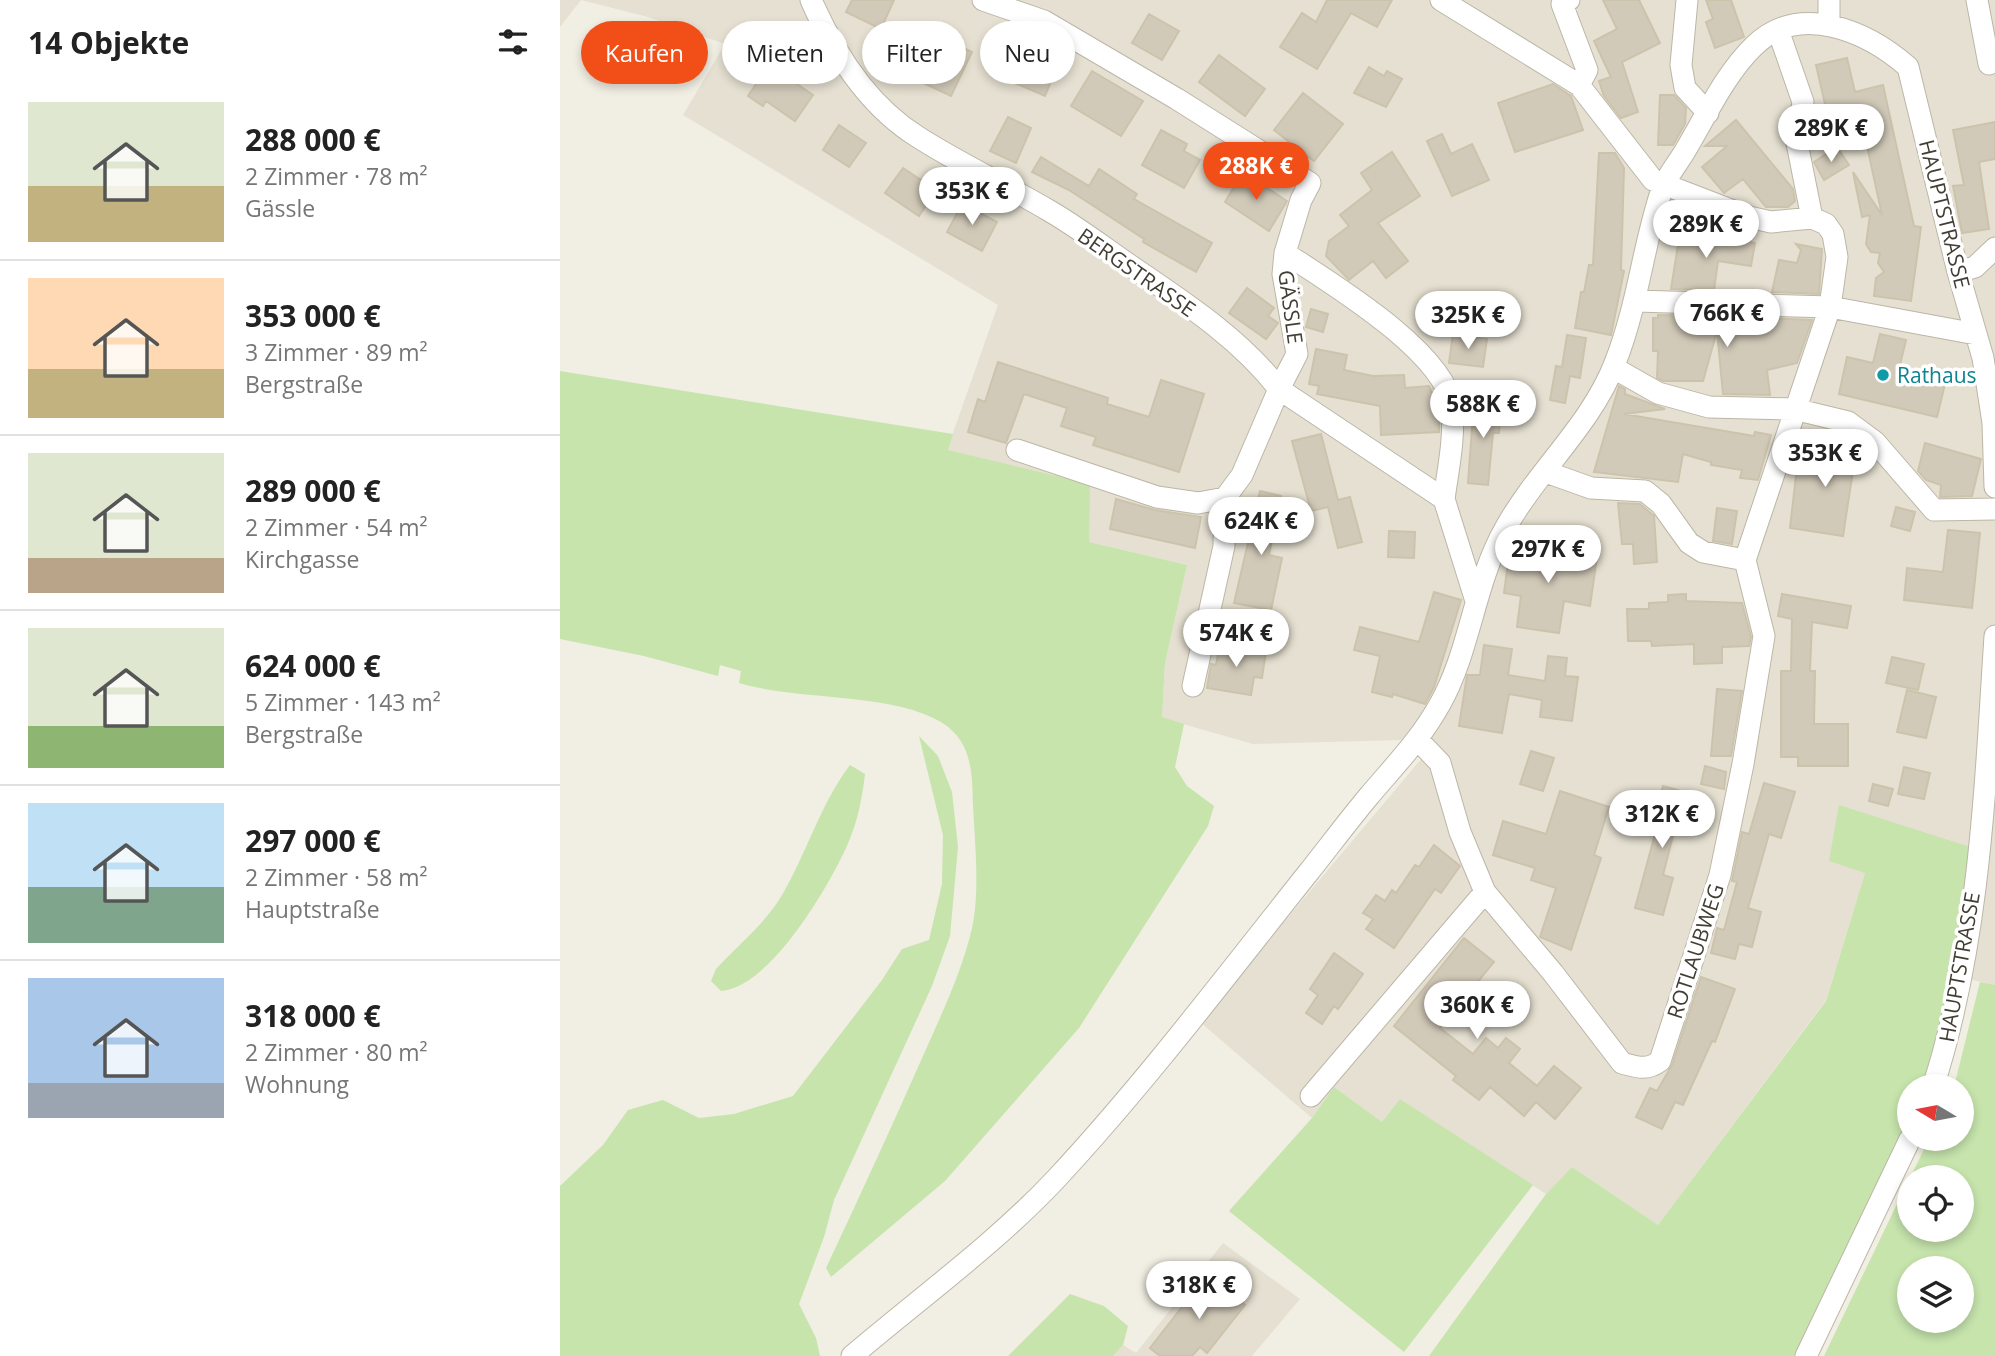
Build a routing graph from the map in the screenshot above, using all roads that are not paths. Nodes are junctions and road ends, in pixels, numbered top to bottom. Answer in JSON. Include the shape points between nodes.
{"nodes":[{"id":1,"x":811,"y":0,"type":"edge"},
{"id":2,"x":983,"y":0,"type":"edge"},
{"id":3,"x":1441,"y":0,"type":"edge"},
{"id":4,"x":1569,"y":0,"type":"edge"},
{"id":5,"x":1687,"y":0,"type":"edge"},
{"id":6,"x":1829,"y":0,"type":"edge"},
{"id":7,"x":1978,"y":0,"type":"edge"},
{"id":8,"x":1829,"y":24,"type":"junction"},
{"id":9,"x":1778,"y":30,"type":"junction"},
{"id":10,"x":1989,"y":64,"type":"dead end"},
{"id":11,"x":1579,"y":85,"type":"junction"},
{"id":12,"x":1708,"y":113,"type":"junction"},
{"id":13,"x":1663,"y":186,"type":"junction"},
{"id":14,"x":1812,"y":218,"type":"junction"},
{"id":15,"x":1995,"y":248,"type":"edge"},
{"id":16,"x":1285,"y":253,"type":"junction"},
{"id":17,"x":1958,"y":272,"type":"junction"},
{"id":18,"x":1637,"y":301,"type":"junction"},
{"id":19,"x":1830,"y":307,"type":"junction"},
{"id":20,"x":1976,"y":334,"type":"junction"},
{"id":21,"x":1614,"y":368,"type":"junction"},
{"id":22,"x":1279,"y":389,"type":"junction"},
{"id":23,"x":1794,"y":410,"type":"junction"},
{"id":24,"x":1017,"y":450,"type":"dead end"},
{"id":25,"x":1546,"y":472,"type":"junction"},
{"id":26,"x":1995,"y":487,"type":"edge"},
{"id":27,"x":1224,"y":498,"type":"junction"},
{"id":28,"x":1444,"y":499,"type":"junction"},
{"id":29,"x":1995,"y":509,"type":"edge"},
{"id":30,"x":1745,"y":560,"type":"junction"},
{"id":31,"x":1476,"y":601,"type":"junction"},
{"id":32,"x":1995,"y":636,"type":"edge"},
{"id":33,"x":1193,"y":686,"type":"dead end"},
{"id":34,"x":1419,"y":741,"type":"junction"},
{"id":35,"x":1485,"y":892,"type":"junction"},
{"id":36,"x":1937,"y":1074,"type":"edge"},
{"id":37,"x":1311,"y":1096,"type":"dead end"},
{"id":38,"x":1904,"y":1152,"type":"edge"},
{"id":39,"x":852,"y":1356,"type":"edge"},
{"id":40,"x":1806,"y":1356,"type":"edge"}],
"edges":[{"from":1,"to":22,"type":"street","name":"BERGSTRASSE","via":[[858,83],[883,109],[916,136],[1050,211],[1174,295],[1254,357]]},
{"from":2,"to":16,"type":"street","name":"GÄSSLE","via":[[1044,21],[1310,183]]},
{"from":3,"to":11,"type":"street"},
{"from":4,"to":11,"type":"street","via":[[1562,4],[1587,70]]},
{"from":5,"to":12,"type":"street","via":[[1681,65],[1685,88]]},
{"from":6,"to":8,"type":"street"},
{"from":7,"to":10,"type":"street"},
{"from":8,"to":9,"type":"street","name":"HAUPTSTRASSE","via":[[1805,23]]},
{"from":8,"to":17,"type":"street","name":"HAUPTSTRASSE","via":[[1884,46],[1908,67]]},
{"from":9,"to":12,"type":"street","name":"HAUPTSTRASSE","via":[[1756,43]]},
{"from":9,"to":14,"type":"street","via":[[1803,102],[1797,143]]},
{"from":11,"to":13,"type":"street","via":[[1653,180]]},
{"from":12,"to":13,"type":"street","name":"HAUPTSTRASSE"},
{"from":13,"to":14,"type":"street","via":[[1771,222]]},
{"from":13,"to":18,"type":"street","name":"HAUPTSTRASSE"},
{"from":14,"to":19,"type":"street","via":[[1826,224],[1833,234],[1838,257]]},
{"from":15,"to":17,"type":"street","via":[[1975,267]]},
{"from":16,"to":22,"type":"street","name":"GÄSSLE","via":[[1283,274],[1297,354]]},
{"from":16,"to":28,"type":"street","via":[[1376,313],[1447,388],[1452,407]]},
{"from":17,"to":20,"type":"street","name":"HAUPTSTRASSE"},
{"from":18,"to":19,"type":"street"},
{"from":18,"to":21,"type":"street","name":"HAUPTSTRASSE"},
{"from":19,"to":20,"type":"street"},
{"from":19,"to":23,"type":"street"},
{"from":20,"to":26,"type":"street","name":"HAUPTSTRASSE","via":[[1993,423]]},
{"from":21,"to":23,"type":"street","via":[[1658,393],[1709,407]]},
{"from":21,"to":25,"type":"street","name":"HAUPTSTRASSE"},
{"from":22,"to":27,"type":"street","via":[[1241,475]]},
{"from":22,"to":28,"type":"street","name":"BERGSTRASSE"},
{"from":23,"to":29,"type":"street","via":[[1848,422],[1875,442],[1934,510]]},
{"from":23,"to":30,"type":"street"},
{"from":24,"to":27,"type":"street","via":[[1157,497],[1198,503]]},
{"from":25,"to":30,"type":"street","via":[[1591,488],[1645,492],[1661,504],[1689,543],[1703,552]]},
{"from":25,"to":31,"type":"street","name":"HAUPTSTRASSE","via":[[1507,523]]},
{"from":27,"to":33,"type":"street","via":[[1224,546]]},
{"from":28,"to":31,"type":"street"},
{"from":30,"to":35,"type":"street","name":"ROTLAUBWEG","via":[[1763,636],[1743,764],[1720,875],[1660,1060],[1639,1068],[1622,1063]]},
{"from":31,"to":34,"type":"street","name":"HAUPTSTRASSE","via":[[1456,669]]},
{"from":32,"to":36,"type":"street","name":"HAUPTSTRASSE","via":[[1970,935]]},
{"from":34,"to":35,"type":"street","name":"ROTLAUBWEG","via":[[1440,763],[1460,832]]},
{"from":34,"to":39,"type":"street","name":"HAUPTSTRASSE","via":[[1054,1181]]},
{"from":35,"to":37,"type":"street"},
{"from":38,"to":40,"type":"street"}]}
